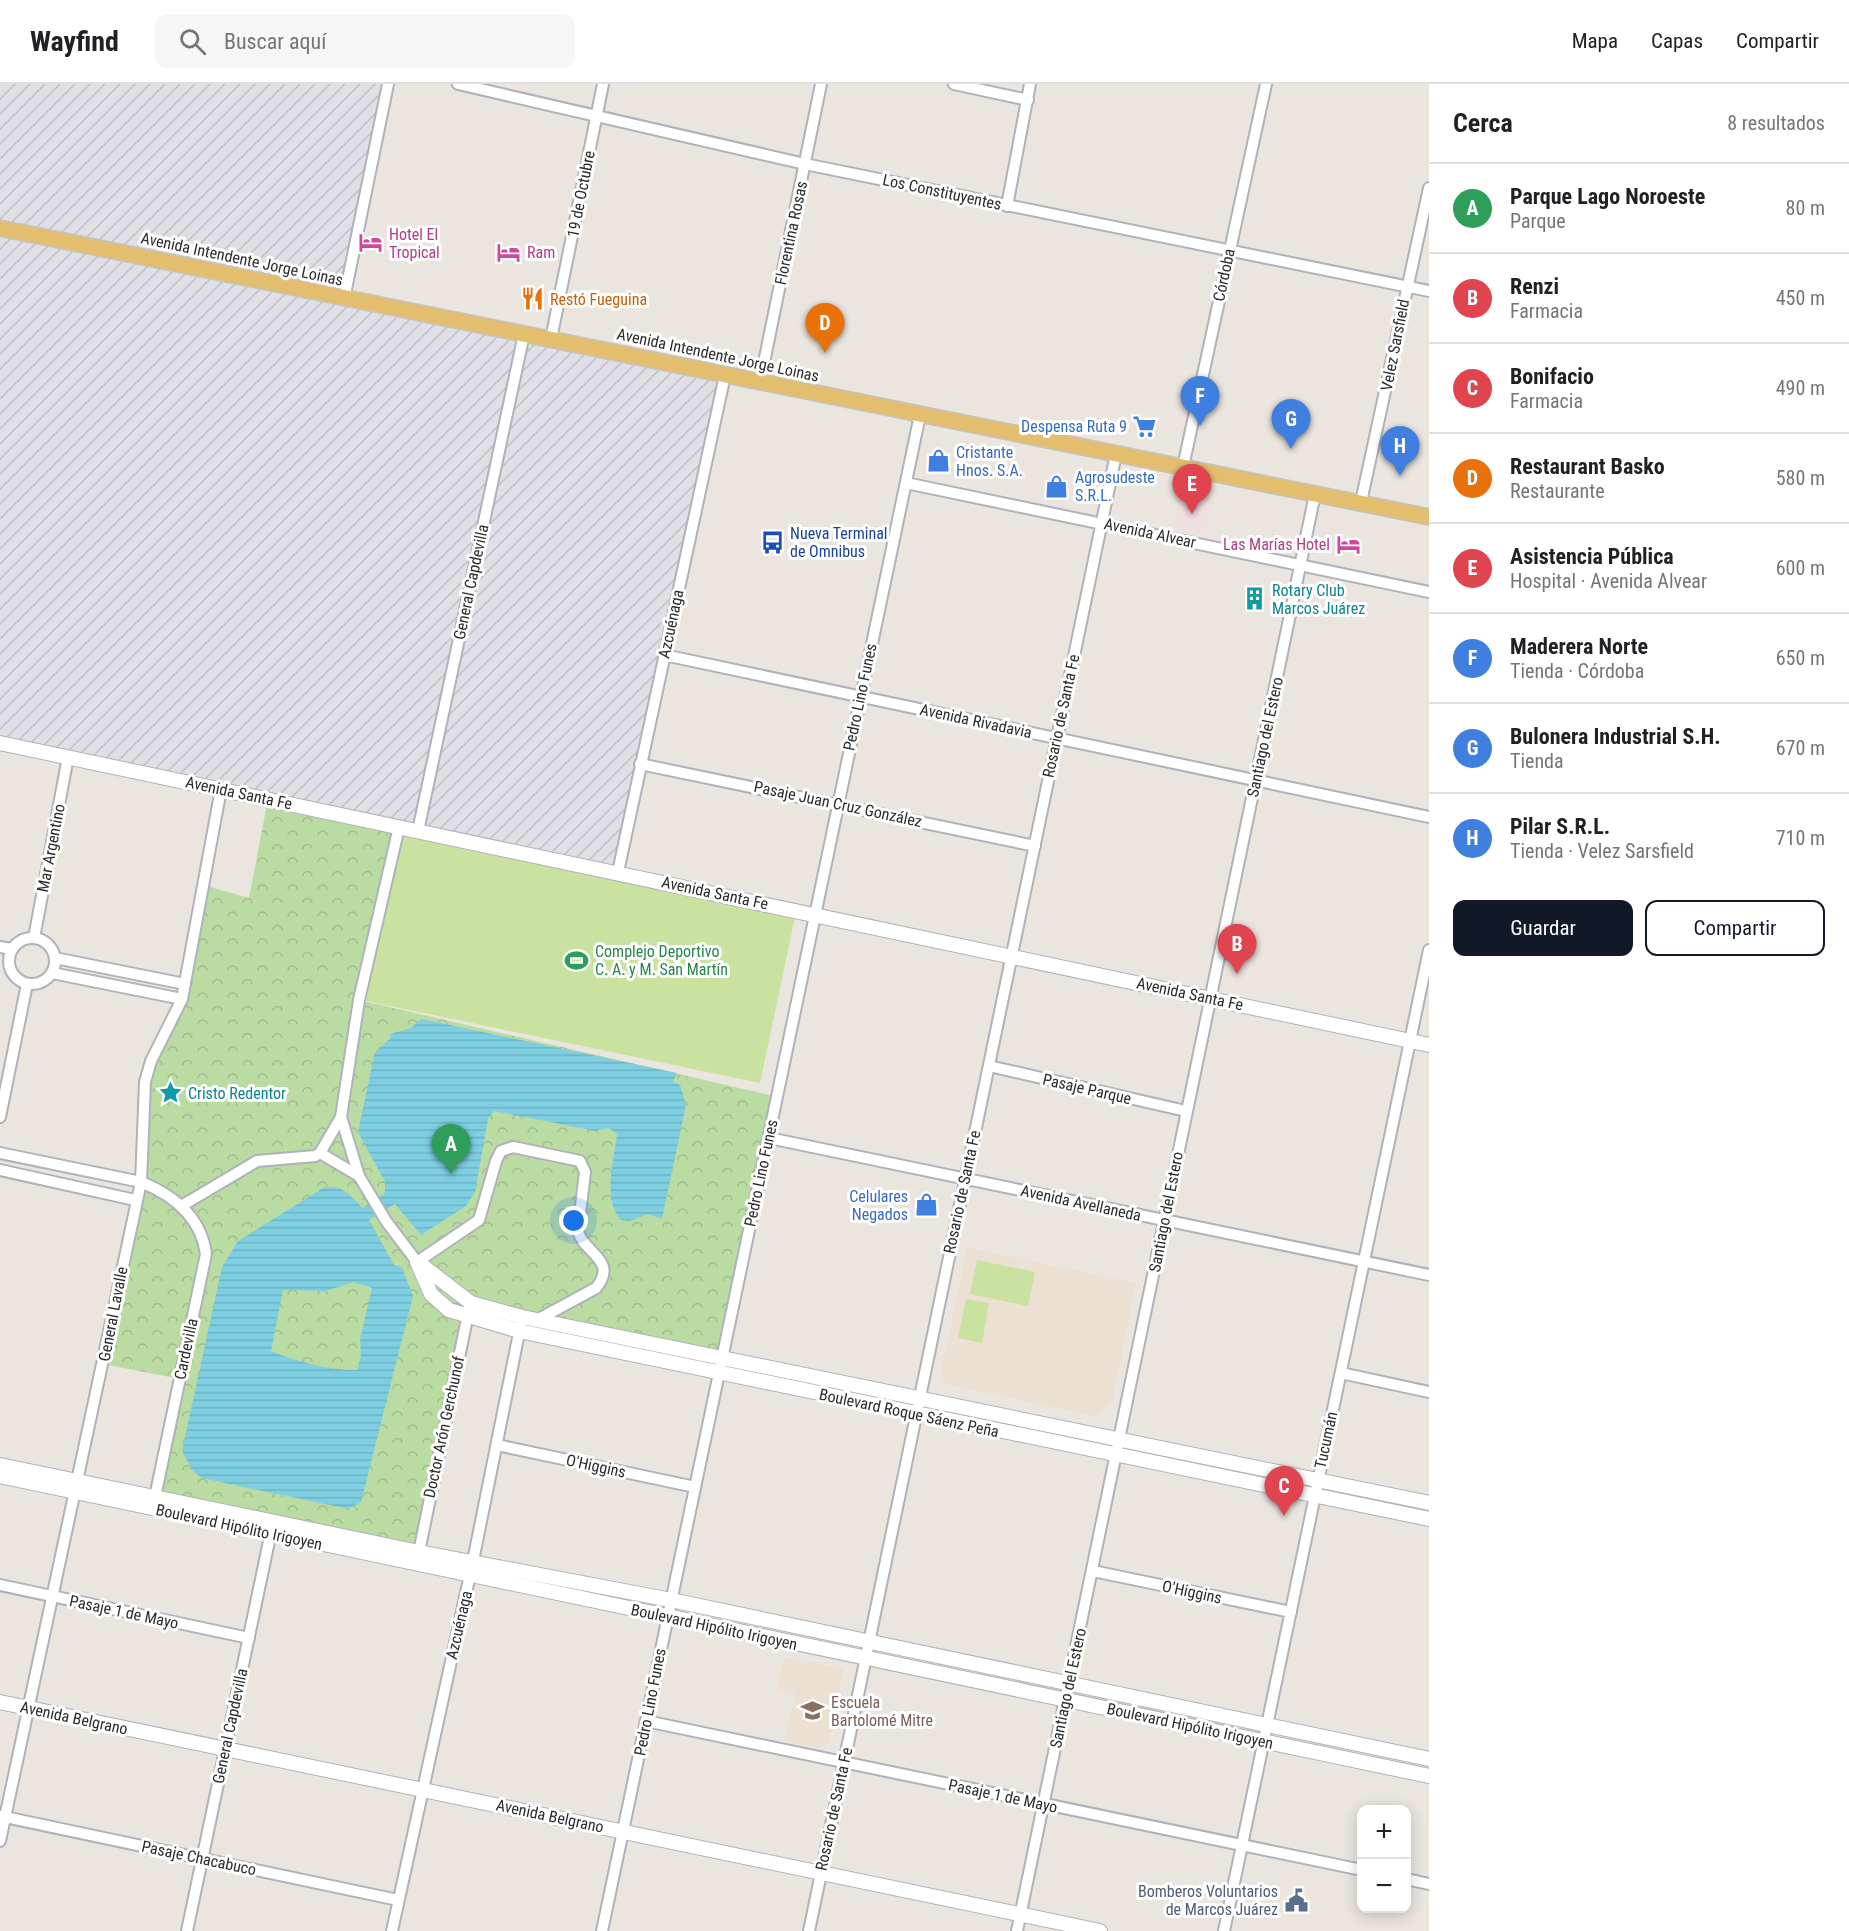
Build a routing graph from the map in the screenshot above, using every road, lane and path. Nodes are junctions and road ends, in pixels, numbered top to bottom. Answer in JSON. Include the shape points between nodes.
{"nodes":[{"id":1,"x":388,"y":84,"type":"edge"},
{"id":2,"x":458,"y":84,"type":"edge"},
{"id":3,"x":603,"y":84,"type":"edge"},
{"id":4,"x":821,"y":84,"type":"edge"},
{"id":5,"x":954,"y":84,"type":"edge"},
{"id":6,"x":1030,"y":84,"type":"edge"},
{"id":7,"x":1266,"y":84,"type":"edge"},
{"id":8,"x":1028,"y":100,"type":"junction"},
{"id":9,"x":597,"y":114,"type":"junction"},
{"id":10,"x":805,"y":164,"type":"junction"},
{"id":11,"x":1429,"y":188,"type":"edge"},
{"id":12,"x":1007,"y":206,"type":"junction"},
{"id":13,"x":0,"y":228,"type":"edge"},
{"id":14,"x":1229,"y":252,"type":"junction"},
{"id":15,"x":1407,"y":286,"type":"junction"},
{"id":16,"x":1429,"y":291,"type":"edge"},
{"id":17,"x":344,"y":298,"type":"junction"},
{"id":18,"x":524,"y":334,"type":"junction"},
{"id":19,"x":551,"y":339,"type":"junction"},
{"id":20,"x":725,"y":375,"type":"junction"},
{"id":21,"x":760,"y":382,"type":"junction"},
{"id":22,"x":920,"y":416,"type":"junction"},
{"id":23,"x":1116,"y":454,"type":"junction"},
{"id":24,"x":1183,"y":467,"type":"junction"},
{"id":25,"x":906,"y":483,"type":"junction"},
{"id":26,"x":1315,"y":494,"type":"junction"},
{"id":27,"x":1361,"y":502,"type":"junction"},
{"id":28,"x":1429,"y":517,"type":"edge"},
{"id":29,"x":1102,"y":523,"type":"junction"},
{"id":30,"x":1300,"y":566,"type":"junction"},
{"id":31,"x":1429,"y":592,"type":"edge"},
{"id":32,"x":664,"y":654,"type":"junction"},
{"id":33,"x":861,"y":695,"type":"junction"},
{"id":34,"x":1057,"y":739,"type":"junction"},
{"id":35,"x":0,"y":743,"type":"edge"},
{"id":36,"x":68,"y":757,"type":"junction"},
{"id":37,"x":640,"y":764,"type":"junction"},
{"id":38,"x":1256,"y":781,"type":"junction"},
{"id":39,"x":221,"y":789,"type":"junction"},
{"id":40,"x":839,"y":804,"type":"junction"},
{"id":41,"x":1429,"y":817,"type":"edge"},
{"id":42,"x":399,"y":826,"type":"junction"},
{"id":43,"x":418,"y":831,"type":"junction"},
{"id":44,"x":1035,"y":846,"type":"junction"},
{"id":45,"x":618,"y":872,"type":"junction"},
{"id":46,"x":814,"y":914,"type":"junction"},
{"id":47,"x":34,"y":938,"type":"junction"},
{"id":48,"x":0,"y":947,"type":"edge"},
{"id":49,"x":12,"y":949,"type":"junction"},
{"id":50,"x":1429,"y":950,"type":"edge"},
{"id":51,"x":1012,"y":955,"type":"junction"},
{"id":52,"x":55,"y":958,"type":"junction"},
{"id":53,"x":4,"y":963,"type":"edge"},
{"id":54,"x":52,"y":973,"type":"junction"},
{"id":55,"x":27,"y":984,"type":"junction"},
{"id":56,"x":185,"y":984,"type":"junction"},
{"id":57,"x":1209,"y":998,"type":"junction"},
{"id":58,"x":182,"y":999,"type":"junction"},
{"id":59,"x":1410,"y":1041,"type":"junction"},
{"id":60,"x":1429,"y":1045,"type":"edge"},
{"id":61,"x":988,"y":1066,"type":"junction"},
{"id":62,"x":1186,"y":1111,"type":"junction"},
{"id":63,"x":341,"y":1116,"type":"junction"},
{"id":64,"x":0,"y":1117,"type":"edge"},
{"id":65,"x":769,"y":1138,"type":"junction"},
{"id":66,"x":0,"y":1153,"type":"edge"},
{"id":67,"x":320,"y":1153,"type":"junction"},
{"id":68,"x":0,"y":1170,"type":"edge"},
{"id":69,"x":359,"y":1176,"type":"junction"},
{"id":70,"x":965,"y":1178,"type":"junction"},
{"id":71,"x":141,"y":1182,"type":"junction"},
{"id":72,"x":135,"y":1200,"type":"junction"},
{"id":73,"x":183,"y":1204,"type":"junction"},
{"id":74,"x":1164,"y":1221,"type":"junction"},
{"id":75,"x":1364,"y":1261,"type":"junction"},
{"id":76,"x":417,"y":1262,"type":"junction"},
{"id":77,"x":1429,"y":1275,"type":"edge"},
{"id":78,"x":471,"y":1303,"type":"junction"},
{"id":79,"x":466,"y":1318,"type":"junction"},
{"id":80,"x":537,"y":1320,"type":"junction"},
{"id":81,"x":520,"y":1324,"type":"junction"},
{"id":82,"x":723,"y":1357,"type":"junction"},
{"id":83,"x":1341,"y":1373,"type":"junction"},
{"id":84,"x":718,"y":1374,"type":"junction"},
{"id":85,"x":1429,"y":1392,"type":"edge"},
{"id":86,"x":919,"y":1399,"type":"junction"},
{"id":87,"x":916,"y":1415,"type":"junction"},
{"id":88,"x":1119,"y":1440,"type":"junction"},
{"id":89,"x":497,"y":1446,"type":"junction"},
{"id":90,"x":1116,"y":1456,"type":"junction"},
{"id":91,"x":0,"y":1465,"type":"edge"},
{"id":92,"x":0,"y":1476,"type":"edge"},
{"id":93,"x":1318,"y":1480,"type":"junction"},
{"id":94,"x":75,"y":1486,"type":"junction"},
{"id":95,"x":695,"y":1487,"type":"junction"},
{"id":96,"x":155,"y":1497,"type":"junction"},
{"id":97,"x":1315,"y":1497,"type":"junction"},
{"id":98,"x":1429,"y":1503,"type":"edge"},
{"id":99,"x":1429,"y":1519,"type":"edge"},
{"id":100,"x":272,"y":1527,"type":"junction"},
{"id":101,"x":419,"y":1552,"type":"junction"},
{"id":102,"x":473,"y":1561,"type":"junction"},
{"id":103,"x":1093,"y":1571,"type":"junction"},
{"id":104,"x":470,"y":1575,"type":"junction"},
{"id":105,"x":0,"y":1586,"type":"edge"},
{"id":106,"x":51,"y":1596,"type":"junction"},
{"id":107,"x":671,"y":1600,"type":"junction"},
{"id":108,"x":1291,"y":1612,"type":"junction"},
{"id":109,"x":667,"y":1617,"type":"junction"},
{"id":110,"x":249,"y":1638,"type":"junction"},
{"id":111,"x":868,"y":1642,"type":"junction"},
{"id":112,"x":865,"y":1659,"type":"junction"},
{"id":113,"x":1069,"y":1684,"type":"junction"},
{"id":114,"x":1065,"y":1700,"type":"junction"},
{"id":115,"x":0,"y":1702,"type":"edge"},
{"id":116,"x":29,"y":1708,"type":"junction"},
{"id":117,"x":646,"y":1721,"type":"junction"},
{"id":118,"x":1267,"y":1726,"type":"junction"},
{"id":119,"x":1264,"y":1741,"type":"junction"},
{"id":120,"x":224,"y":1750,"type":"junction"},
{"id":121,"x":1429,"y":1759,"type":"edge"},
{"id":122,"x":843,"y":1762,"type":"junction"},
{"id":123,"x":1429,"y":1776,"type":"edge"},
{"id":124,"x":422,"y":1790,"type":"junction"},
{"id":125,"x":1042,"y":1804,"type":"junction"},
{"id":126,"x":3,"y":1817,"type":"edge"},
{"id":127,"x":624,"y":1832,"type":"junction"},
{"id":128,"x":0,"y":1841,"type":"edge"},
{"id":129,"x":1242,"y":1845,"type":"junction"},
{"id":130,"x":201,"y":1859,"type":"junction"},
{"id":131,"x":1357,"y":1869,"type":"edge"},
{"id":132,"x":821,"y":1873,"type":"junction"},
{"id":133,"x":1411,"y":1881,"type":"edge"},
{"id":134,"x":1429,"y":1884,"type":"edge"},
{"id":135,"x":398,"y":1900,"type":"junction"},
{"id":136,"x":1021,"y":1915,"type":"junction"},
{"id":137,"x":187,"y":1931,"type":"edge"},
{"id":138,"x":392,"y":1931,"type":"edge"},
{"id":139,"x":602,"y":1931,"type":"edge"},
{"id":140,"x":808,"y":1931,"type":"edge"},
{"id":141,"x":1017,"y":1931,"type":"edge"},
{"id":142,"x":1100,"y":1931,"type":"edge"},
{"id":143,"x":1224,"y":1931,"type":"edge"}],
"edges":[{"from":1,"to":17,"type":"street"},
{"from":2,"to":9,"type":"street","name":"Los Constituyentes"},
{"from":3,"to":9,"type":"street","name":"19 de Octubre"},
{"from":4,"to":10,"type":"street","name":"Florentina Rosas"},
{"from":5,"to":8,"type":"street"},
{"from":6,"to":8,"type":"street"},
{"from":7,"to":14,"type":"street","name":"Córdoba"},
{"from":8,"to":12,"type":"street"},
{"from":9,"to":10,"type":"street","name":"Los Constituyentes"},
{"from":9,"to":19,"type":"street","name":"19 de Octubre"},
{"from":10,"to":12,"type":"street","name":"Los Constituyentes"},
{"from":10,"to":21,"type":"street","name":"Florentina Rosas"},
{"from":11,"to":15,"type":"street","name":"Velez Sarsfield"},
{"from":12,"to":14,"type":"street","name":"Los Constituyentes"},
{"from":13,"to":17,"type":"main road","name":"Avenida Intendente Jorge Loinas"},
{"from":14,"to":15,"type":"street","name":"Los Constituyentes"},
{"from":14,"to":24,"type":"street","name":"Córdoba"},
{"from":15,"to":16,"type":"street","name":"Los Constituyentes"},
{"from":15,"to":27,"type":"street","name":"Velez Sarsfield"},
{"from":17,"to":18,"type":"main road","name":"Avenida Intendente Jorge Loinas"},
{"from":18,"to":19,"type":"main road","name":"Avenida Intendente Jorge Loinas"},
{"from":18,"to":43,"type":"street","name":"General Capdevilla"},
{"from":19,"to":20,"type":"main road","name":"Avenida Intendente Jorge Loinas"},
{"from":20,"to":21,"type":"main road","name":"Avenida Intendente Jorge Loinas"},
{"from":20,"to":32,"type":"street","name":"Azcuénaga"},
{"from":21,"to":22,"type":"main road","name":"Avenida Intendente Jorge Loinas"},
{"from":22,"to":23,"type":"main road","name":"Avenida Intendente Jorge Loinas"},
{"from":22,"to":25,"type":"street","name":"Pedro Lino Funes"},
{"from":23,"to":24,"type":"main road","name":"Avenida Intendente Jorge Loinas"},
{"from":23,"to":29,"type":"street","name":"Rosario de Santa Fe"},
{"from":24,"to":26,"type":"main road","name":"Avenida Intendente Jorge Loinas"},
{"from":25,"to":29,"type":"street","name":"Avenida Alvear"},
{"from":25,"to":33,"type":"street","name":"Pedro Lino Funes"},
{"from":26,"to":27,"type":"main road","name":"Avenida Intendente Jorge Loinas"},
{"from":26,"to":30,"type":"street","name":"Santiago del Estero"},
{"from":27,"to":28,"type":"main road","name":"Avenida Intendente Jorge Loinas"},
{"from":29,"to":30,"type":"street","name":"Avenida Alvear"},
{"from":29,"to":34,"type":"street","name":"Rosario de Santa Fe"},
{"from":30,"to":31,"type":"street","name":"Avenida Alvear"},
{"from":30,"to":38,"type":"street","name":"Santiago del Estero"},
{"from":32,"to":33,"type":"street","name":"Avenida Rivadavia"},
{"from":32,"to":37,"type":"street","name":"Azcuénaga"},
{"from":33,"to":34,"type":"street","name":"Avenida Rivadavia"},
{"from":33,"to":40,"type":"street","name":"Pedro Lino Funes"},
{"from":34,"to":38,"type":"street","name":"Avenida Rivadavia"},
{"from":34,"to":44,"type":"street","name":"Rosario de Santa Fe"},
{"from":35,"to":36,"type":"street","name":"Avenida Santa Fe"},
{"from":36,"to":39,"type":"street","name":"Avenida Santa Fe"},
{"from":36,"to":47,"type":"street","name":"Mar Argentino"},
{"from":37,"to":40,"type":"street","name":"Pasaje Juan Cruz González"},
{"from":37,"to":45,"type":"street","name":"Azcuénaga"},
{"from":38,"to":41,"type":"street","name":"Avenida Rivadavia"},
{"from":38,"to":57,"type":"street","name":"Santiago del Estero"},
{"from":39,"to":42,"type":"street","name":"Avenida Santa Fe"},
{"from":39,"to":56,"type":"street","name":"General Lavalle"},
{"from":40,"to":44,"type":"street","name":"Pasaje Juan Cruz González"},
{"from":40,"to":46,"type":"street","name":"Pedro Lino Funes"},
{"from":42,"to":43,"type":"street","name":"Avenida Santa Fe"},
{"from":42,"to":63,"type":"street","via":[[359,1000]]},
{"from":43,"to":45,"type":"street","name":"Avenida Santa Fe"},
{"from":44,"to":51,"type":"street","name":"Rosario de Santa Fe"},
{"from":45,"to":46,"type":"street","name":"Avenida Santa Fe"},
{"from":46,"to":51,"type":"street","name":"Avenida Santa Fe"},
{"from":46,"to":65,"type":"street","name":"Pedro Lino Funes"},
{"from":47,"to":49,"type":"street","via":[[22,940]]},
{"from":47,"to":52,"type":"street","via":[[46,943]]},
{"from":48,"to":49,"type":"street"},
{"from":49,"to":53,"type":"street"},
{"from":50,"to":59,"type":"street","name":"Tucumán"},
{"from":51,"to":57,"type":"street","name":"Avenida Santa Fe"},
{"from":51,"to":61,"type":"street","name":"Rosario de Santa Fe"},
{"from":52,"to":54,"type":"street"},
{"from":52,"to":56,"type":"street"},
{"from":53,"to":55,"type":"street","via":[[14,977]]},
{"from":54,"to":55,"type":"street","via":[[42,983]]},
{"from":54,"to":58,"type":"street"},
{"from":55,"to":64,"type":"street"},
{"from":56,"to":58,"type":"street","name":"General Lavalle"},
{"from":57,"to":59,"type":"street","name":"Avenida Santa Fe"},
{"from":57,"to":62,"type":"street","name":"Santiago del Estero"},
{"from":58,"to":71,"type":"street","name":"General Lavalle","via":[[151,1061],[145,1082]]},
{"from":59,"to":60,"type":"street","name":"Avenida Santa Fe"},
{"from":59,"to":75,"type":"street","name":"Tucumán"},
{"from":61,"to":62,"type":"street","name":"Pasaje Parque"},
{"from":61,"to":70,"type":"street","name":"Rosario de Santa Fe"},
{"from":62,"to":74,"type":"street","name":"Santiago del Estero"},
{"from":63,"to":67,"type":"street"},
{"from":63,"to":69,"type":"street","name":"Boulevard Roque Sáenz Peña"},
{"from":65,"to":70,"type":"street","name":"Avenida Avellaneda"},
{"from":65,"to":82,"type":"street","name":"Pedro Lino Funes"},
{"from":66,"to":71,"type":"street"},
{"from":67,"to":69,"type":"street"},
{"from":67,"to":73,"type":"street","via":[[306,1158],[257,1161]]},
{"from":68,"to":72,"type":"street"},
{"from":69,"to":76,"type":"street","name":"Boulevard Roque Sáenz Peña"},
{"from":70,"to":74,"type":"street","name":"Avenida Avellaneda"},
{"from":70,"to":86,"type":"street","name":"Rosario de Santa Fe"},
{"from":71,"to":72,"type":"street","name":"General Lavalle"},
{"from":71,"to":73,"type":"street"},
{"from":72,"to":94,"type":"street","name":"General Lavalle","via":[[104,1364]]},
{"from":73,"to":96,"type":"street","name":"Cardevilla","via":[[205,1244],[206,1254]]},
{"from":74,"to":75,"type":"street","name":"Avenida Avellaneda"},
{"from":74,"to":88,"type":"street","name":"Santiago del Estero"},
{"from":75,"to":77,"type":"street","name":"Avenida Avellaneda"},
{"from":75,"to":83,"type":"street","name":"Tucumán"},
{"from":76,"to":78,"type":"street","name":"Boulevard Roque Sáenz Peña"},
{"from":76,"to":79,"type":"street","name":"Boulevard Roque Sáenz Peña","via":[[431,1294],[449,1310]]},
{"from":76,"to":80,"type":"street","via":[[479,1220],[501,1151],[513,1147],[580,1161],[585,1172],[578,1230],[580,1239],[604,1268],[602,1281]]},
{"from":78,"to":79,"type":"street","name":"Doctor Arón Gerchunof"},
{"from":78,"to":81,"type":"street","name":"Boulevard Roque Sáenz Peña"},
{"from":79,"to":81,"type":"street","name":"Boulevard Roque Sáenz Peña"},
{"from":79,"to":101,"type":"street","name":"Doctor Arón Gerchunof"},
{"from":80,"to":81,"type":"street","name":"Boulevard Roque Sáenz Peña"},
{"from":80,"to":82,"type":"street","name":"Boulevard Roque Sáenz Peña"},
{"from":81,"to":84,"type":"street","name":"Boulevard Roque Sáenz Peña"},
{"from":81,"to":89,"type":"street","name":"Azcuénaga"},
{"from":82,"to":84,"type":"street","name":"Pedro Lino Funes"},
{"from":82,"to":86,"type":"street","name":"Boulevard Roque Sáenz Peña"},
{"from":83,"to":85,"type":"street"},
{"from":83,"to":93,"type":"street","name":"Tucumán"},
{"from":84,"to":87,"type":"street","name":"Boulevard Roque Sáenz Peña"},
{"from":84,"to":95,"type":"street","name":"Pedro Lino Funes"},
{"from":86,"to":87,"type":"street","name":"Rosario de Santa Fe"},
{"from":86,"to":88,"type":"street","name":"Boulevard Roque Sáenz Peña"},
{"from":87,"to":90,"type":"street","name":"Boulevard Roque Sáenz Peña"},
{"from":87,"to":111,"type":"street","name":"Rosario de Santa Fe"},
{"from":88,"to":90,"type":"street","name":"Santiago del Estero"},
{"from":88,"to":93,"type":"street","name":"Boulevard Roque Sáenz Peña"},
{"from":89,"to":95,"type":"street","name":"O'Higgins"},
{"from":89,"to":102,"type":"street","name":"Azcuénaga"},
{"from":90,"to":97,"type":"street","name":"Boulevard Roque Sáenz Peña"},
{"from":90,"to":103,"type":"street","name":"Santiago del Estero"},
{"from":91,"to":94,"type":"street","name":"Boulevard Hipólito Irigoyen"},
{"from":92,"to":94,"type":"street","name":"Boulevard Hipólito Irigoyen"},
{"from":93,"to":97,"type":"street","name":"Tucumán"},
{"from":93,"to":98,"type":"street","name":"Boulevard Roque Sáenz Peña"},
{"from":94,"to":96,"type":"street","name":"Boulevard Hipólito Irigoyen"},
{"from":94,"to":100,"type":"street","name":"Boulevard Hipólito Irigoyen"},
{"from":94,"to":106,"type":"street","name":"General Lavalle"},
{"from":95,"to":107,"type":"street","name":"Pedro Lino Funes"},
{"from":96,"to":100,"type":"street","name":"Boulevard Hipólito Irigoyen"},
{"from":97,"to":99,"type":"street","name":"Boulevard Roque Sáenz Peña"},
{"from":97,"to":108,"type":"street","name":"Tucumán"},
{"from":100,"to":101,"type":"street","name":"Boulevard Hipólito Irigoyen"},
{"from":100,"to":104,"type":"street","name":"Boulevard Hipólito Irigoyen"},
{"from":100,"to":110,"type":"street","name":"General Capdevilla"},
{"from":101,"to":102,"type":"street","name":"Boulevard Hipólito Irigoyen"},
{"from":102,"to":104,"type":"street","name":"Azcuénaga"},
{"from":102,"to":107,"type":"street","name":"Boulevard Hipólito Irigoyen"},
{"from":103,"to":108,"type":"street","name":"O'Higgins"},
{"from":103,"to":113,"type":"street","name":"Santiago del Estero"},
{"from":104,"to":109,"type":"street","name":"Boulevard Hipólito Irigoyen"},
{"from":104,"to":124,"type":"street","name":"Azcuénaga"},
{"from":105,"to":106,"type":"street","name":"Pasaje 1 de Mayo"},
{"from":106,"to":110,"type":"street","name":"Pasaje 1 de Mayo"},
{"from":106,"to":116,"type":"street","name":"General Lavalle"},
{"from":107,"to":109,"type":"street","name":"Pedro Lino Funes"},
{"from":107,"to":111,"type":"street","name":"Boulevard Hipólito Irigoyen"},
{"from":108,"to":118,"type":"street","name":"Tucumán"},
{"from":109,"to":112,"type":"street","name":"Boulevard Hipólito Irigoyen"},
{"from":109,"to":117,"type":"street","name":"Pedro Lino Funes"},
{"from":110,"to":120,"type":"street","name":"General Capdevilla"},
{"from":111,"to":112,"type":"street","name":"Rosario de Santa Fe"},
{"from":111,"to":113,"type":"street","name":"Boulevard Hipólito Irigoyen"},
{"from":112,"to":114,"type":"street","name":"Boulevard Hipólito Irigoyen"},
{"from":112,"to":122,"type":"street","name":"Rosario de Santa Fe"},
{"from":113,"to":114,"type":"street","name":"Santiago del Estero"},
{"from":113,"to":118,"type":"street","name":"Boulevard Hipólito Irigoyen"},
{"from":114,"to":119,"type":"street","name":"Boulevard Hipólito Irigoyen"},
{"from":114,"to":125,"type":"street","name":"Santiago del Estero"},
{"from":115,"to":116,"type":"street","name":"Avenida Belgrano"},
{"from":116,"to":120,"type":"street","name":"Avenida Belgrano"},
{"from":116,"to":126,"type":"street","name":"General Lavalle"},
{"from":117,"to":122,"type":"street","name":"Pasaje 1 de Mayo"},
{"from":117,"to":127,"type":"street","name":"Pedro Lino Funes"},
{"from":118,"to":119,"type":"street","name":"Tucumán"},
{"from":118,"to":121,"type":"street","name":"Boulevard Hipólito Irigoyen"},
{"from":119,"to":123,"type":"street","name":"Boulevard Hipólito Irigoyen"},
{"from":119,"to":129,"type":"street","name":"Tucumán"},
{"from":120,"to":124,"type":"street","name":"Avenida Belgrano"},
{"from":120,"to":130,"type":"street","name":"General Capdevilla"},
{"from":122,"to":125,"type":"street","name":"Pasaje 1 de Mayo"},
{"from":122,"to":132,"type":"street","name":"Rosario de Santa Fe"},
{"from":124,"to":127,"type":"street","name":"Avenida Belgrano"},
{"from":124,"to":135,"type":"street","name":"Azcuénaga"},
{"from":125,"to":129,"type":"street","name":"Pasaje 1 de Mayo"},
{"from":125,"to":136,"type":"street","name":"Santiago del Estero"},
{"from":126,"to":128,"type":"street","name":"General Lavalle"},
{"from":126,"to":130,"type":"street","name":"Pasaje Chacabuco"},
{"from":127,"to":132,"type":"street","name":"Avenida Belgrano"},
{"from":127,"to":139,"type":"street","name":"Pedro Lino Funes"},
{"from":129,"to":131,"type":"street","name":"Pasaje 1 de Mayo"},
{"from":129,"to":143,"type":"street","name":"Tucumán"},
{"from":130,"to":135,"type":"street","name":"Pasaje Chacabuco"},
{"from":130,"to":137,"type":"street","name":"General Capdevilla"},
{"from":132,"to":136,"type":"street","name":"Avenida Belgrano"},
{"from":132,"to":140,"type":"street","name":"Rosario de Santa Fe"},
{"from":133,"to":134,"type":"street"},
{"from":135,"to":138,"type":"street","name":"Azcuénaga"},
{"from":136,"to":141,"type":"street","name":"Santiago del Estero"},
{"from":136,"to":142,"type":"street","name":"Avenida Belgrano"}]}
